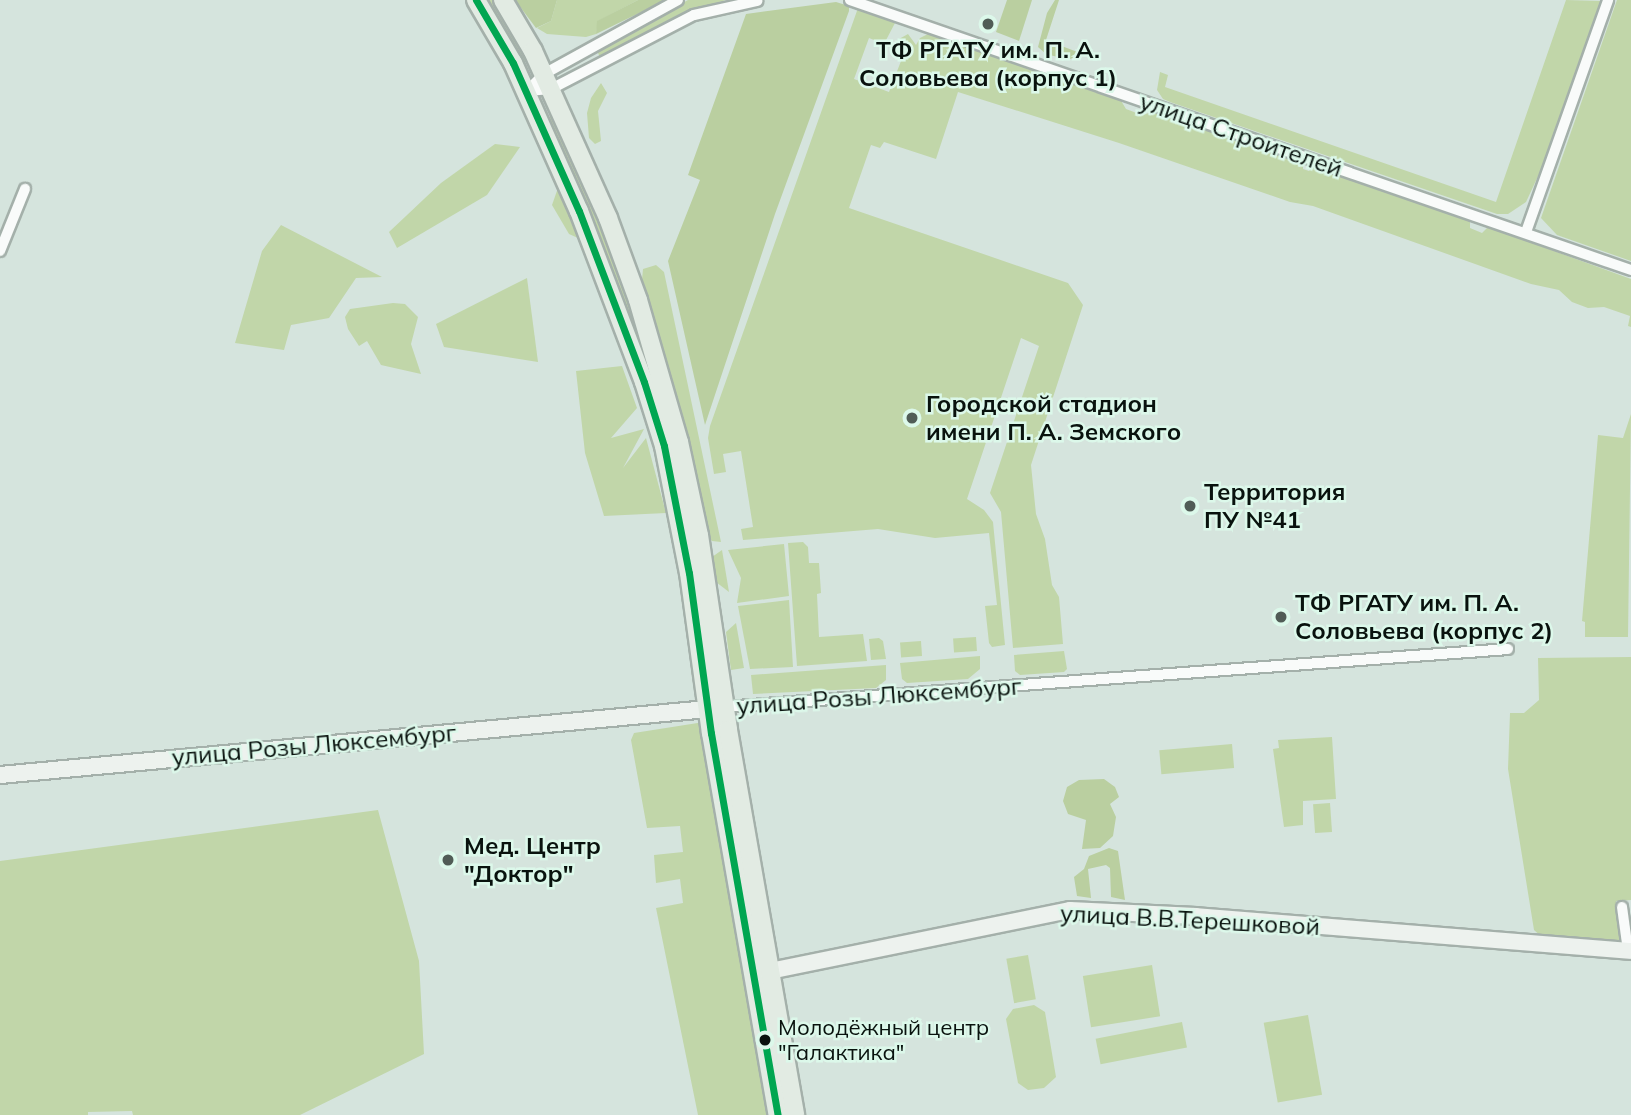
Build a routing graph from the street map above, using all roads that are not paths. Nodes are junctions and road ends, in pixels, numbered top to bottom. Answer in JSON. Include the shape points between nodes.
{"nodes":[{"id":1,"x":476,"y":0,"type":"edge"},
{"id":2,"x":503,"y":0,"type":"edge"},
{"id":3,"x":678,"y":0,"type":"edge"},
{"id":4,"x":756,"y":0,"type":"edge"},
{"id":5,"x":763,"y":0,"type":"edge"},
{"id":6,"x":850,"y":0,"type":"edge"},
{"id":7,"x":1608,"y":0,"type":"edge"},
{"id":8,"x":548,"y":82,"type":"junction"},
{"id":9,"x":527,"y":91,"type":"junction"},
{"id":10,"x":25,"y":189,"type":"dead end"},
{"id":11,"x":1526,"y":232,"type":"junction"},
{"id":12,"x":0,"y":251,"type":"edge"},
{"id":13,"x":1631,"y":270,"type":"edge"},
{"id":14,"x":1508,"y":649,"type":"dead end"},
{"id":15,"x":716,"y":708,"type":"junction"},
{"id":16,"x":0,"y":775,"type":"edge"},
{"id":17,"x":1622,"y":906,"type":"dead end"},
{"id":18,"x":1629,"y":948,"type":"edge"},
{"id":19,"x":762,"y":973,"type":"junction"},
{"id":20,"x":778,"y":1115,"type":"edge"},
{"id":21,"x":795,"y":1115,"type":"edge"}],
"edges":[{"from":1,"to":9,"type":"main road"},
{"from":2,"to":8,"type":"main road"},
{"from":3,"to":8,"type":"street"},
{"from":4,"to":5,"type":"street"},
{"from":4,"to":8,"type":"street","via":[[679,21]]},
{"from":6,"to":11,"type":"street","name":"улица Строителей"},
{"from":7,"to":11,"type":"street"},
{"from":8,"to":9,"type":"street"},
{"from":8,"to":9,"type":"street"},
{"from":8,"to":15,"type":"main road","via":[[631,278],[679,442],[698,535]]},
{"from":9,"to":15,"type":"main road","via":[[600,263],[664,446]]},
{"from":10,"to":12,"type":"street"},
{"from":11,"to":13,"type":"street","name":"улица Строителей"},
{"from":14,"to":15,"type":"street","name":"улица Розы Люксембург"},
{"from":15,"to":16,"type":"street","name":"улица Розы Люксембург"},
{"from":15,"to":19,"type":"main road"},
{"from":17,"to":18,"type":"street"},
{"from":18,"to":19,"type":"street","name":"улица В.В.Терешковой","via":[[1084,909],[1026,916]]},
{"from":19,"to":20,"type":"main road"},
{"from":19,"to":21,"type":"main road"}]}
